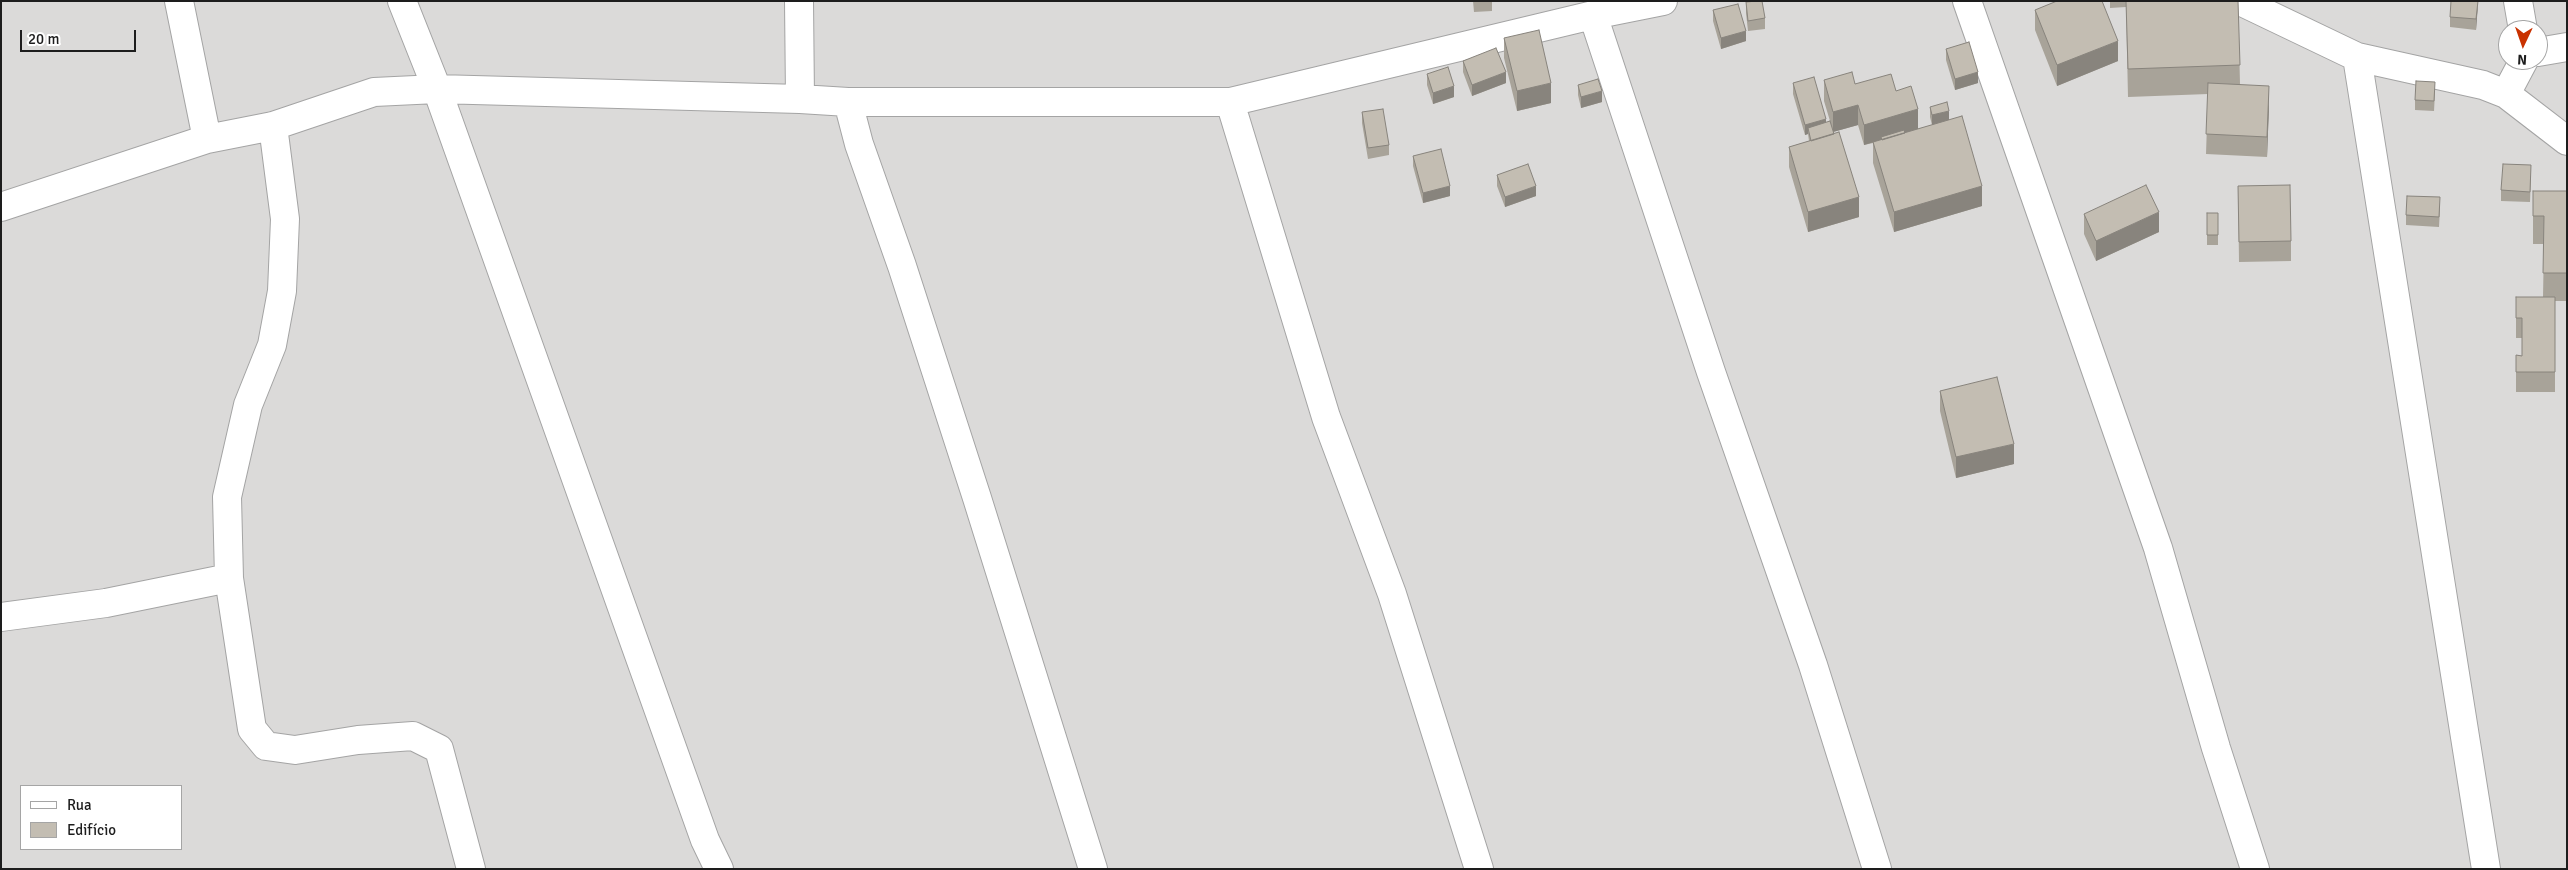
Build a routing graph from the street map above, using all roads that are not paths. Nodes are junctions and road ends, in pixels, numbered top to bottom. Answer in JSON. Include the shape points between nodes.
{"nodes":[{"id":1,"x":179,"y":1,"type":"edge"},
{"id":2,"x":402,"y":1,"type":"edge"},
{"id":3,"x":799,"y":1,"type":"edge"},
{"id":4,"x":1662,"y":1,"type":"edge"},
{"id":5,"x":1967,"y":1,"type":"edge"},
{"id":6,"x":2240,"y":1,"type":"edge"},
{"id":7,"x":2518,"y":1,"type":"edge"},
{"id":8,"x":1593,"y":15,"type":"junction"},
{"id":9,"x":2521,"y":20,"type":"edge"},
{"id":10,"x":2567,"y":48,"type":"edge"},
{"id":11,"x":2548,"y":51,"type":"edge"},
{"id":12,"x":2357,"y":57,"type":"junction"},
{"id":13,"x":2519,"y":70,"type":"edge"},
{"id":14,"x":437,"y":89,"type":"junction"},
{"id":15,"x":2506,"y":94,"type":"junction"},
{"id":16,"x":800,"y":99,"type":"junction"},
{"id":17,"x":848,"y":102,"type":"junction"},
{"id":18,"x":1230,"y":102,"type":"junction"},
{"id":19,"x":273,"y":126,"type":"junction"},
{"id":20,"x":207,"y":139,"type":"junction"},
{"id":21,"x":2567,"y":141,"type":"edge"},
{"id":22,"x":1,"y":207,"type":"edge"},
{"id":23,"x":229,"y":578,"type":"junction"},
{"id":24,"x":1,"y":617,"type":"edge"},
{"id":25,"x":471,"y":869,"type":"edge"},
{"id":26,"x":719,"y":869,"type":"edge"},
{"id":27,"x":1093,"y":869,"type":"edge"},
{"id":28,"x":1479,"y":869,"type":"edge"},
{"id":29,"x":1877,"y":869,"type":"edge"},
{"id":30,"x":2255,"y":869,"type":"edge"},
{"id":31,"x":2486,"y":869,"type":"edge"}],
"edges":[{"from":1,"to":20,"type":"street"},
{"from":2,"to":14,"type":"street"},
{"from":3,"to":16,"type":"street"},
{"from":4,"to":8,"type":"street"},
{"from":5,"to":30,"type":"street","via":[[2158,548]]},
{"from":6,"to":12,"type":"street"},
{"from":7,"to":9,"type":"street"},
{"from":8,"to":18,"type":"street"},
{"from":8,"to":29,"type":"street","via":[[1714,381],[1813,665]]},
{"from":10,"to":11,"type":"street"},
{"from":12,"to":15,"type":"street","via":[[2483,85]]},
{"from":12,"to":31,"type":"street"},
{"from":13,"to":15,"type":"street"},
{"from":14,"to":16,"type":"street"},
{"from":14,"to":19,"type":"street","via":[[374,92]]},
{"from":14,"to":26,"type":"street","via":[[702,831]]},
{"from":15,"to":21,"type":"street"},
{"from":16,"to":17,"type":"street"},
{"from":17,"to":18,"type":"street"},
{"from":17,"to":27,"type":"street"},
{"from":18,"to":28,"type":"street","via":[[1326,417],[1392,594]]},
{"from":19,"to":20,"type":"street"},
{"from":19,"to":23,"type":"street","via":[[285,219],[282,292],[272,345],[248,405],[227,497]]},
{"from":20,"to":22,"type":"street"},
{"from":23,"to":24,"type":"street","via":[[106,603]]},
{"from":23,"to":25,"type":"street","via":[[252,729],[266,746],[295,750],[412,736],[439,749]]}]}
